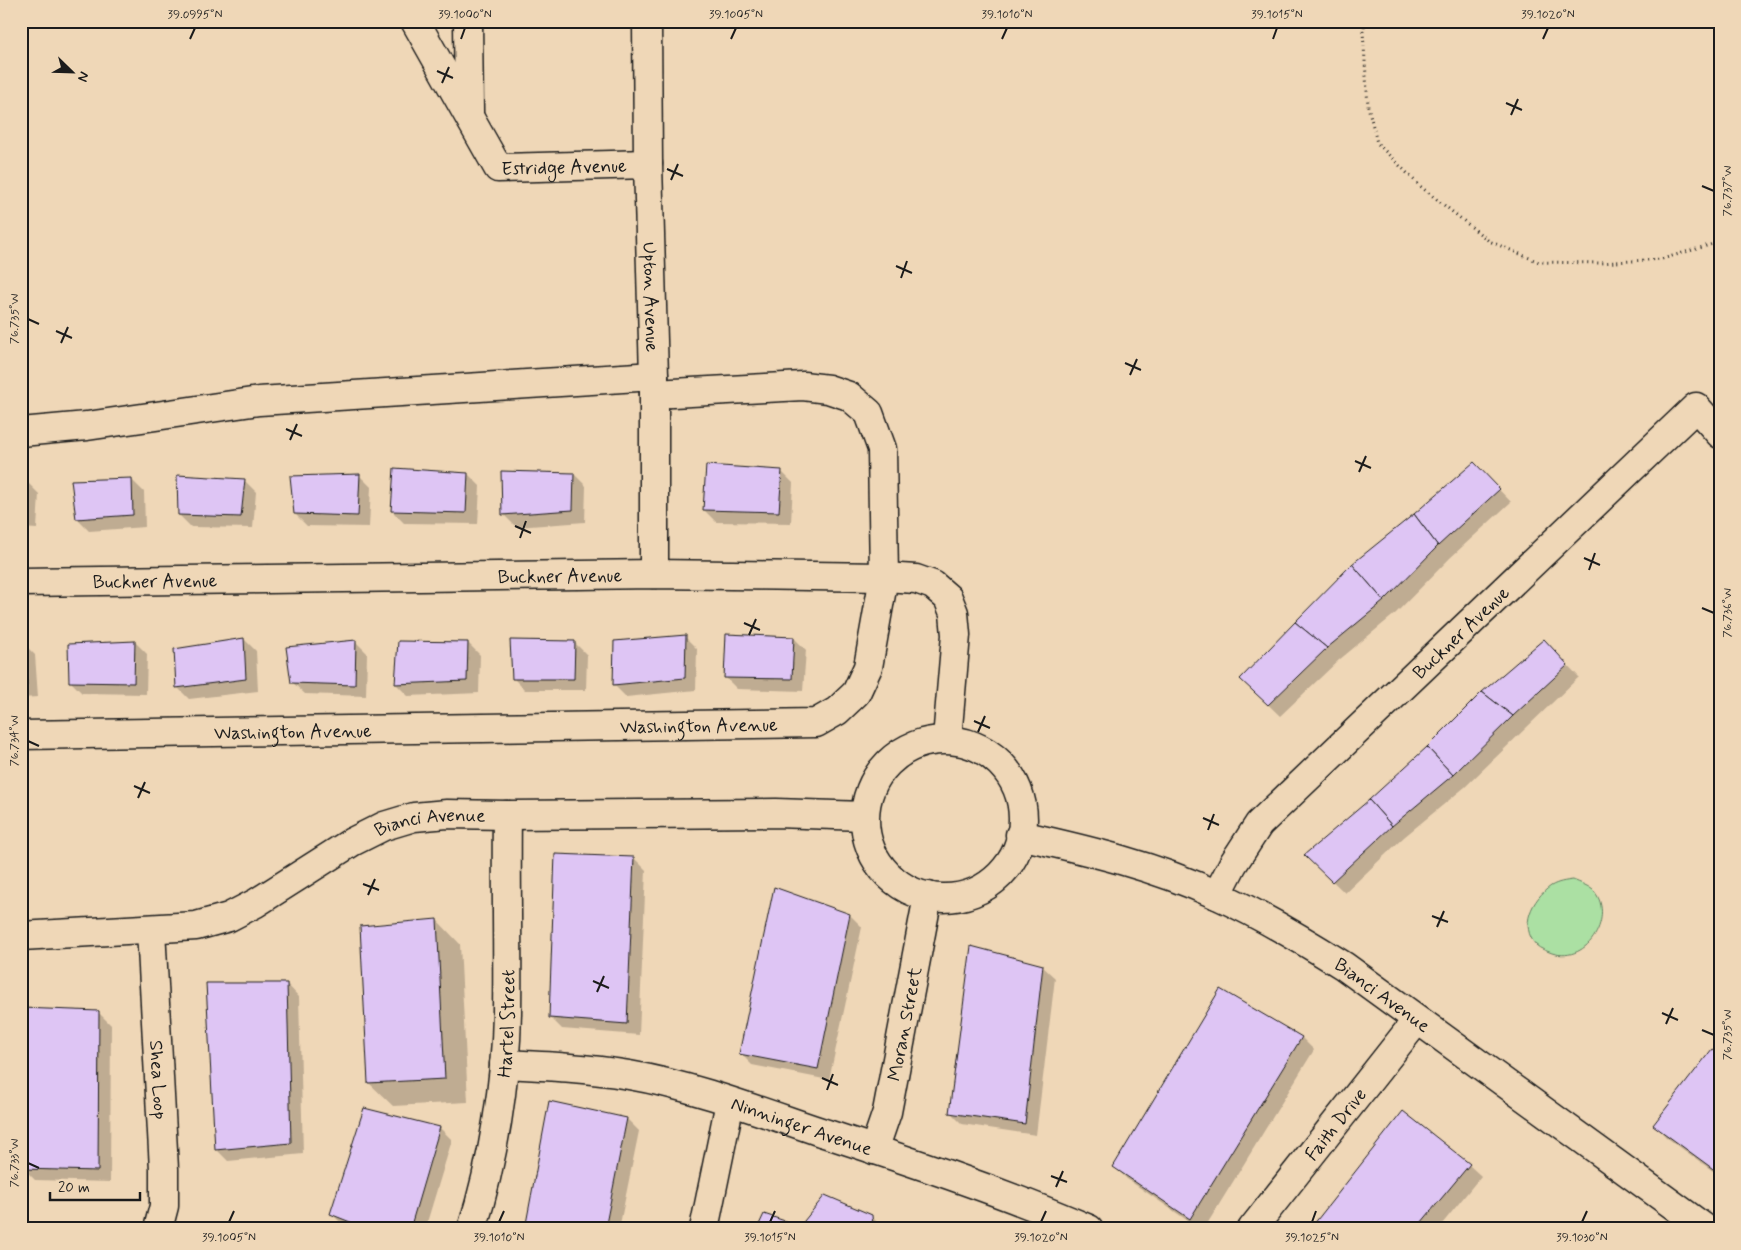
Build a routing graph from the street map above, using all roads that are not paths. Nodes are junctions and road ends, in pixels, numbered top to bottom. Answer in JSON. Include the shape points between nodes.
{"nodes":[{"id":1,"x":415,"y":21,"type":"edge"},
{"id":2,"x":468,"y":21,"type":"edge"},
{"id":3,"x":647,"y":21,"type":"edge"},
{"id":4,"x":469,"y":115,"type":"junction"},
{"id":5,"x":648,"y":164,"type":"junction"},
{"id":6,"x":654,"y":385,"type":"junction"},
{"id":7,"x":21,"y":432,"type":"edge"},
{"id":8,"x":1720,"y":434,"type":"edge"},
{"id":9,"x":654,"y":574,"type":"junction"},
{"id":10,"x":884,"y":576,"type":"junction"},
{"id":11,"x":21,"y":582,"type":"edge"},
{"id":12,"x":21,"y":734,"type":"edge"},
{"id":13,"x":947,"y":740,"type":"junction"},
{"id":14,"x":507,"y":815,"type":"junction"},
{"id":15,"x":864,"y":816,"type":"junction"},
{"id":16,"x":1020,"y":835,"type":"junction"},
{"id":17,"x":1217,"y":895,"type":"junction"},
{"id":18,"x":928,"y":896,"type":"junction"},
{"id":19,"x":151,"y":930,"type":"junction"},
{"id":20,"x":21,"y":936,"type":"edge"},
{"id":21,"x":1417,"y":1020,"type":"junction"},
{"id":22,"x":504,"y":1064,"type":"junction"},
{"id":23,"x":730,"y":1102,"type":"junction"},
{"id":24,"x":874,"y":1150,"type":"junction"},
{"id":25,"x":158,"y":1229,"type":"edge"},
{"id":26,"x":472,"y":1229,"type":"edge"},
{"id":27,"x":704,"y":1229,"type":"edge"},
{"id":28,"x":1089,"y":1229,"type":"edge"},
{"id":29,"x":1252,"y":1229,"type":"edge"},
{"id":30,"x":1706,"y":1229,"type":"edge"}],
"edges":[{"from":1,"to":4,"type":"street","name":"Estridge Avenue"},
{"from":2,"to":4,"type":"street"},
{"from":3,"to":5,"type":"street","name":"Upton Avenue"},
{"from":4,"to":5,"type":"street","name":"Estridge Avenue","via":[[498,168]]},
{"from":5,"to":6,"type":"street","name":"Upton Avenue"},
{"from":6,"to":7,"type":"street","name":"Washington Avenue","via":[[259,401],[87,426]]},
{"from":6,"to":9,"type":"street","name":"Upton Avenue"},
{"from":6,"to":10,"type":"street","name":"Washington Avenue","via":[[828,389],[849,396],[870,413],[882,448]]},
{"from":8,"to":17,"type":"street","name":"Buckner Avenue","via":[[1696,407],[1259,824],[1232,864]]},
{"from":9,"to":10,"type":"street","name":"Buckner Avenue"},
{"from":9,"to":11,"type":"street","name":"Buckner Avenue"},
{"from":10,"to":12,"type":"street","name":"Washington Avenue","via":[[868,666],[856,693],[837,711],[816,723]]},
{"from":10,"to":13,"type":"street","name":"Buckner Avenue","via":[[916,579],[934,585],[948,598],[954,613],[956,635]]},
{"from":13,"to":15,"type":"street","via":[[916,744],[889,761],[871,786]]},
{"from":13,"to":16,"type":"street","via":[[977,747],[1002,765],[1018,791],[1024,822]]},
{"from":14,"to":15,"type":"street","name":"Bianci Avenue","via":[[776,813]]},
{"from":14,"to":19,"type":"street","name":"Bianci Avenue","via":[[447,814],[414,817],[384,826],[228,917],[196,926]]},
{"from":14,"to":22,"type":"street","name":"Hartel Street"},
{"from":15,"to":18,"type":"street","via":[[869,847],[885,874],[910,892]]},
{"from":16,"to":17,"type":"street","name":"Bianci Avenue","via":[[1111,857]]},
{"from":16,"to":18,"type":"street","via":[[1016,853],[998,878],[971,894],[940,899]]},
{"from":17,"to":21,"type":"street","name":"Bianci Avenue","via":[[1344,966]]},
{"from":18,"to":24,"type":"street","name":"Moran Street","via":[[887,1112]]},
{"from":19,"to":20,"type":"street","name":"Bianci Avenue"},
{"from":19,"to":25,"type":"street","name":"Shea Loop","via":[[164,1169],[164,1206]]},
{"from":21,"to":29,"type":"street","name":"Faith Drive"},
{"from":21,"to":30,"type":"street","name":"Bianci Avenue"},
{"from":22,"to":23,"type":"street","name":"Ninninger Avenue","via":[[630,1075],[678,1085]]},
{"from":22,"to":26,"type":"street","name":"Hartel Street","via":[[492,1148]]},
{"from":23,"to":24,"type":"street","name":"Ninninger Avenue"},
{"from":23,"to":27,"type":"street"},
{"from":24,"to":28,"type":"street","name":"Ninninger Avenue","via":[[1053,1213]]}]}
